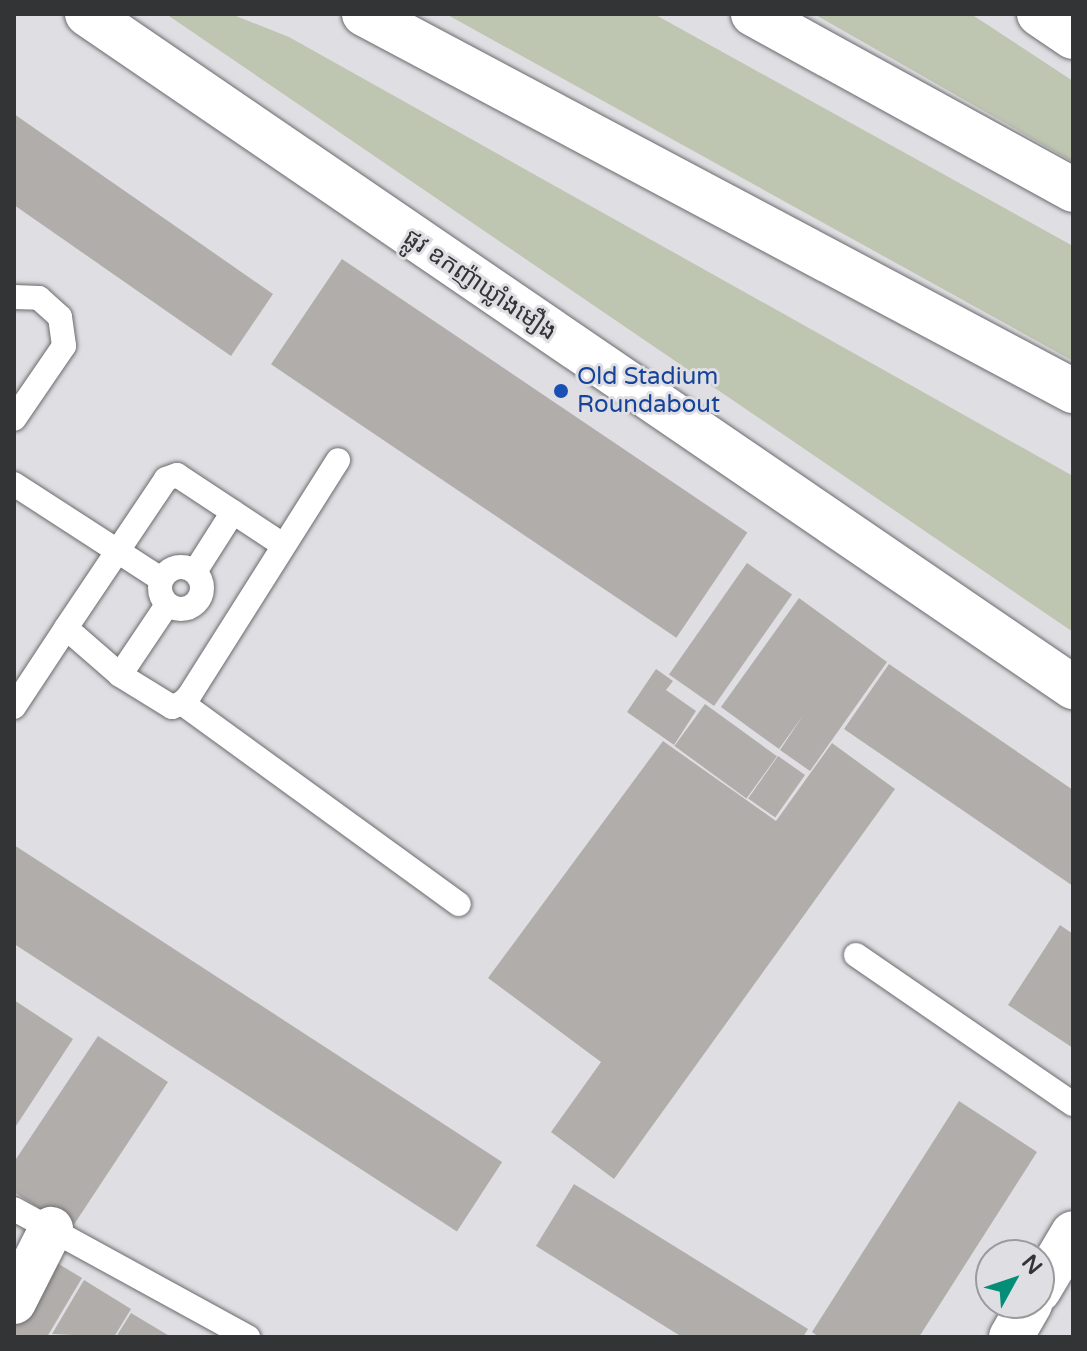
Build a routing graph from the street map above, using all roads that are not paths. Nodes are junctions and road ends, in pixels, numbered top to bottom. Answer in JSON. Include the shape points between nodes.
{"nodes":[{"id":1,"x":87,"y":14,"type":"edge"},
{"id":2,"x":364,"y":14,"type":"edge"},
{"id":3,"x":753,"y":14,"type":"edge"},
{"id":4,"x":1039,"y":14,"type":"edge"},
{"id":5,"x":1073,"y":37,"type":"edge"},
{"id":6,"x":1073,"y":190,"type":"edge"},
{"id":7,"x":14,"y":297,"type":"edge"},
{"id":8,"x":1073,"y":391,"type":"edge"},
{"id":9,"x":14,"y":419,"type":"edge"},
{"id":10,"x":338,"y":460,"type":"dead end"},
{"id":11,"x":14,"y":484,"type":"edge"},
{"id":12,"x":233,"y":512,"type":"junction"},
{"id":13,"x":283,"y":545,"type":"junction"},
{"id":14,"x":115,"y":551,"type":"junction"},
{"id":15,"x":196,"y":570,"type":"junction"},
{"id":16,"x":161,"y":579,"type":"junction"},
{"id":17,"x":200,"y":601,"type":"junction"},
{"id":18,"x":167,"y":605,"type":"junction"},
{"id":19,"x":234,"y":623,"type":"junction"},
{"id":20,"x":66,"y":628,"type":"junction"},
{"id":21,"x":120,"y":675,"type":"junction"},
{"id":22,"x":1073,"y":687,"type":"edge"},
{"id":23,"x":182,"y":703,"type":"junction"},
{"id":24,"x":14,"y":707,"type":"edge"},
{"id":25,"x":459,"y":904,"type":"dead end"},
{"id":26,"x":856,"y":955,"type":"dead end"},
{"id":27,"x":1073,"y":1104,"type":"edge"},
{"id":28,"x":32,"y":1219,"type":"edge"},
{"id":29,"x":1073,"y":1233,"type":"edge"},
{"id":30,"x":1055,"y":1263,"type":"edge"},
{"id":31,"x":14,"y":1302,"type":"edge"},
{"id":32,"x":1022,"y":1319,"type":"edge"},
{"id":33,"x":248,"y":1337,"type":"edge"},
{"id":34,"x":1011,"y":1337,"type":"edge"}],
"edges":[{"from":1,"to":22,"type":"main road","name":"ផ្លូវ ឧកញ៉ាឃ្លាំងមឿង"},
{"from":2,"to":8,"type":"main road"},
{"from":3,"to":6,"type":"main road"},
{"from":4,"to":5,"type":"main road"},
{"from":7,"to":9,"type":"lane","via":[[39,298],[60,317],[64,346]]},
{"from":10,"to":13,"type":"lane"},
{"from":11,"to":14,"type":"lane"},
{"from":12,"to":13,"type":"lane"},
{"from":12,"to":14,"type":"lane","via":[[177,475],[166,479]]},
{"from":12,"to":15,"type":"lane"},
{"from":13,"to":19,"type":"lane"},
{"from":14,"to":16,"type":"lane"},
{"from":14,"to":20,"type":"lane"},
{"from":15,"to":16,"type":"lane","via":[[178,566]]},
{"from":15,"to":17,"type":"lane"},
{"from":16,"to":18,"type":"lane"},
{"from":17,"to":18,"type":"lane","via":[[185,610]]},
{"from":17,"to":19,"type":"lane"},
{"from":18,"to":21,"type":"lane"},
{"from":19,"to":23,"type":"lane"},
{"from":20,"to":21,"type":"lane"},
{"from":20,"to":24,"type":"lane"},
{"from":21,"to":23,"type":"lane","via":[[172,707]]},
{"from":23,"to":25,"type":"lane"},
{"from":26,"to":27,"type":"lane"},
{"from":28,"to":31,"type":"main road"},
{"from":28,"to":33,"type":"lane"},
{"from":29,"to":30,"type":"main road"},
{"from":32,"to":34,"type":"main road"}]}
